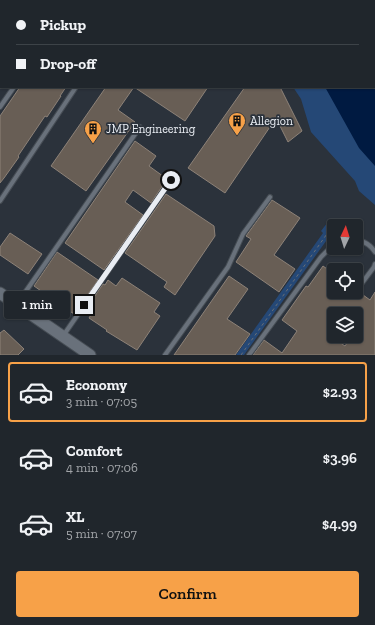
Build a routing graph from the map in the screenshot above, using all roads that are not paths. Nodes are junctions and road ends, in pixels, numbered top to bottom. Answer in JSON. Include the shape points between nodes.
{"nodes":[{"id":1,"x":13,"y":88,"type":"edge"},
{"id":2,"x":75,"y":88,"type":"edge"},
{"id":3,"x":0,"y":107,"type":"edge"},
{"id":4,"x":140,"y":126,"type":"dead end"},
{"id":5,"x":171,"y":180,"type":"dead end"},
{"id":6,"x":270,"y":197,"type":"dead end"},
{"id":7,"x":0,"y":201,"type":"edge"},
{"id":8,"x":363,"y":242,"type":"edge"},
{"id":9,"x":327,"y":251,"type":"edge"},
{"id":10,"x":375,"y":252,"type":"edge"},
{"id":11,"x":375,"y":264,"type":"edge"},
{"id":12,"x":363,"y":281,"type":"edge"},
{"id":13,"x":0,"y":293,"type":"edge"},
{"id":14,"x":17,"y":305,"type":"junction"},
{"id":15,"x":63,"y":336,"type":"junction"},
{"id":16,"x":90,"y":355,"type":"edge"},
{"id":17,"x":165,"y":355,"type":"edge"},
{"id":18,"x":249,"y":355,"type":"edge"}],
"edges":[{"from":1,"to":3,"type":"lane"},
{"from":2,"to":7,"type":"lane"},
{"from":4,"to":14,"type":"lane"},
{"from":5,"to":15,"type":"lane"},
{"from":6,"to":17,"type":"lane","via":[[243,234],[228,267]]},
{"from":8,"to":10,"type":"lane"},
{"from":9,"to":18,"type":"lane"},
{"from":11,"to":12,"type":"lane"},
{"from":13,"to":14,"type":"main road"},
{"from":14,"to":15,"type":"main road"},
{"from":15,"to":16,"type":"main road"}]}
